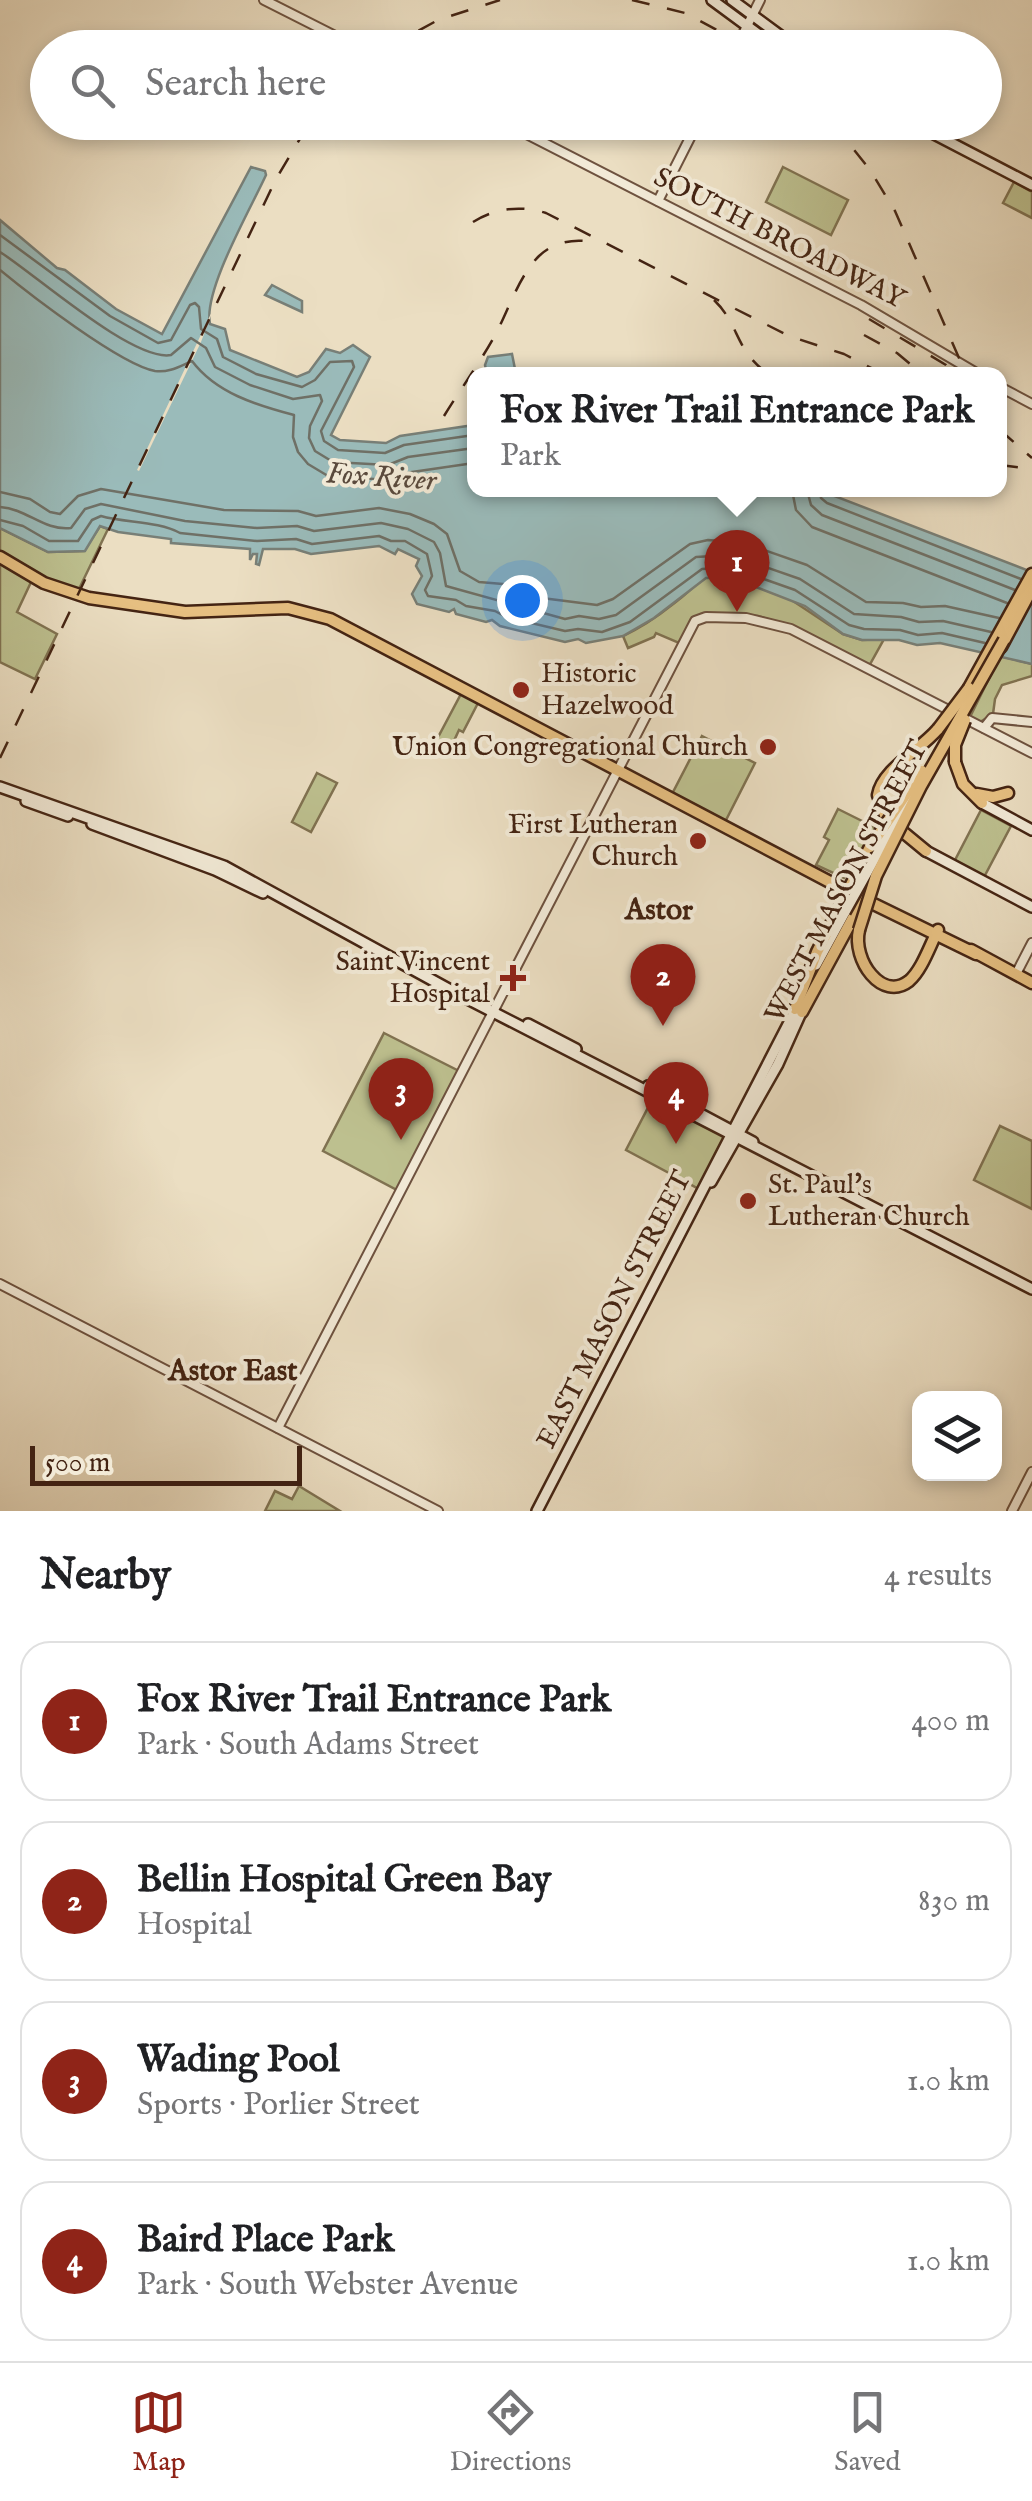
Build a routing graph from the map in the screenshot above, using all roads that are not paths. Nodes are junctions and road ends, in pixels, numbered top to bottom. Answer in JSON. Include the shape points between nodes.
{"nodes":[{"id":1,"x":264,"y":0,"type":"edge"},
{"id":2,"x":712,"y":0,"type":"edge"},
{"id":3,"x":736,"y":2,"type":"edge"},
{"id":4,"x":759,"y":2,"type":"edge"},
{"id":5,"x":752,"y":15,"type":"junction"},
{"id":6,"x":746,"y":26,"type":"junction"},
{"id":7,"x":323,"y":30,"type":"edge"},
{"id":8,"x":744,"y":30,"type":"edge"},
{"id":9,"x":752,"y":30,"type":"edge"},
{"id":10,"x":772,"y":30,"type":"edge"},
{"id":11,"x":537,"y":140,"type":"edge"},
{"id":12,"x":689,"y":140,"type":"edge"},
{"id":13,"x":945,"y":140,"type":"edge"},
{"id":14,"x":1032,"y":185,"type":"edge"},
{"id":15,"x":658,"y":202,"type":"junction"},
{"id":16,"x":966,"y":367,"type":"edge"},
{"id":17,"x":1007,"y":388,"type":"edge"},
{"id":18,"x":1032,"y":401,"type":"edge"},
{"id":19,"x":0,"y":558,"type":"edge"},
{"id":20,"x":1032,"y":574,"type":"edge"},
{"id":21,"x":1032,"y":589,"type":"edge"},
{"id":22,"x":1004,"y":640,"type":"junction"},
{"id":23,"x":969,"y":688,"type":"junction"},
{"id":24,"x":1032,"y":722,"type":"edge"},
{"id":25,"x":984,"y":728,"type":"junction"},
{"id":26,"x":1032,"y":753,"type":"edge"},
{"id":27,"x":618,"y":769,"type":"junction"},
{"id":28,"x":919,"y":784,"type":"junction"},
{"id":29,"x":0,"y":789,"type":"edge"},
{"id":30,"x":968,"y":789,"type":"junction"},
{"id":31,"x":1008,"y":793,"type":"dead end"},
{"id":32,"x":982,"y":803,"type":"joint"},
{"id":33,"x":1032,"y":830,"type":"edge"},
{"id":34,"x":926,"y":851,"type":"joint"},
{"id":35,"x":848,"y":888,"type":"junction"},
{"id":36,"x":865,"y":896,"type":"junction"},
{"id":37,"x":878,"y":906,"type":"junction"},
{"id":38,"x":1032,"y":907,"type":"edge"},
{"id":39,"x":936,"y":933,"type":"junction"},
{"id":40,"x":845,"y":935,"type":"junction"},
{"id":41,"x":1032,"y":943,"type":"edge"},
{"id":42,"x":1016,"y":974,"type":"junction"},
{"id":43,"x":1032,"y":983,"type":"edge"},
{"id":44,"x":494,"y":1010,"type":"junction"},
{"id":45,"x":799,"y":1010,"type":"junction"},
{"id":46,"x":736,"y":1136,"type":"junction"},
{"id":47,"x":0,"y":1284,"type":"edge"},
{"id":48,"x":1032,"y":1289,"type":"edge"},
{"id":49,"x":278,"y":1428,"type":"junction"},
{"id":50,"x":1032,"y":1472,"type":"edge"},
{"id":51,"x":438,"y":1511,"type":"edge"},
{"id":52,"x":537,"y":1511,"type":"edge"},
{"id":53,"x":1012,"y":1511,"type":"edge"}],
"edges":[{"from":1,"to":7,"type":"street"},
{"from":2,"to":6,"type":"main road"},
{"from":3,"to":4,"type":"main road"},
{"from":3,"to":5,"type":"main road"},
{"from":4,"to":5,"type":"street"},
{"from":5,"to":6,"type":"street"},
{"from":5,"to":10,"type":"main road"},
{"from":6,"to":8,"type":"street"},
{"from":6,"to":9,"type":"main road"},
{"from":11,"to":15,"type":"street","name":"SOUTH BROADWAY"},
{"from":12,"to":15,"type":"street"},
{"from":13,"to":14,"type":"main road"},
{"from":15,"to":16,"type":"street","name":"SOUTH BROADWAY"},
{"from":17,"to":18,"type":"street"},
{"from":19,"to":27,"type":"main road","via":[[44,583],[118,604],[198,612],[276,607],[324,617]]},
{"from":20,"to":23,"type":"main road","name":"WEST MASON STREET","bridge":true},
{"from":21,"to":22,"type":"main road","name":"WEST MASON STREET"},
{"from":22,"to":28,"type":"main road","name":"WEST MASON STREET","bridge":true},
{"from":22,"to":30,"type":"main road","bridge":true,"via":[[959,734],[955,762]]},
{"from":23,"to":28,"type":"main road","name":"WEST MASON STREET","bridge":true},
{"from":23,"to":34,"type":"main road","bridge":true,"via":[[924,745],[881,783],[882,812]]},
{"from":24,"to":25,"type":"street","via":[[992,718]]},
{"from":25,"to":26,"type":"street"},
{"from":25,"to":27,"type":"street","via":[[788,628],[706,617],[696,621]]},
{"from":27,"to":35,"type":"main road"},
{"from":27,"to":44,"type":"street"},
{"from":28,"to":35,"type":"main road","bridge":true},
{"from":28,"to":39,"type":"main road","bridge":true,"via":[[869,891],[858,957],[875,978],[904,984]]},
{"from":28,"to":45,"type":"main road","name":"WEST MASON STREET","bridge":true},
{"from":29,"to":44,"type":"main road","via":[[275,897]]},
{"from":30,"to":31,"type":"main road","via":[[986,796]]},
{"from":30,"to":32,"type":"main road"},
{"from":32,"to":33,"type":"main road"},
{"from":34,"to":38,"type":"main road"},
{"from":35,"to":36,"type":"main road"},
{"from":35,"to":45,"type":"main road"},
{"from":36,"to":37,"type":"main road"},
{"from":36,"to":39,"type":"main road"},
{"from":36,"to":40,"type":"main road"},
{"from":37,"to":39,"type":"main road"},
{"from":37,"to":40,"type":"main road","via":[[860,914]]},
{"from":39,"to":42,"type":"main road"},
{"from":40,"to":45,"type":"main road"},
{"from":41,"to":42,"type":"street"},
{"from":42,"to":43,"type":"main road"},
{"from":44,"to":46,"type":"main road"},
{"from":44,"to":49,"type":"street"},
{"from":45,"to":46,"type":"main road","name":"WEST MASON STREET"},
{"from":46,"to":48,"type":"main road"},
{"from":46,"to":52,"type":"main road","name":"EAST MASON STREET"},
{"from":47,"to":49,"type":"street"},
{"from":49,"to":51,"type":"street"},
{"from":50,"to":53,"type":"street"}]}
